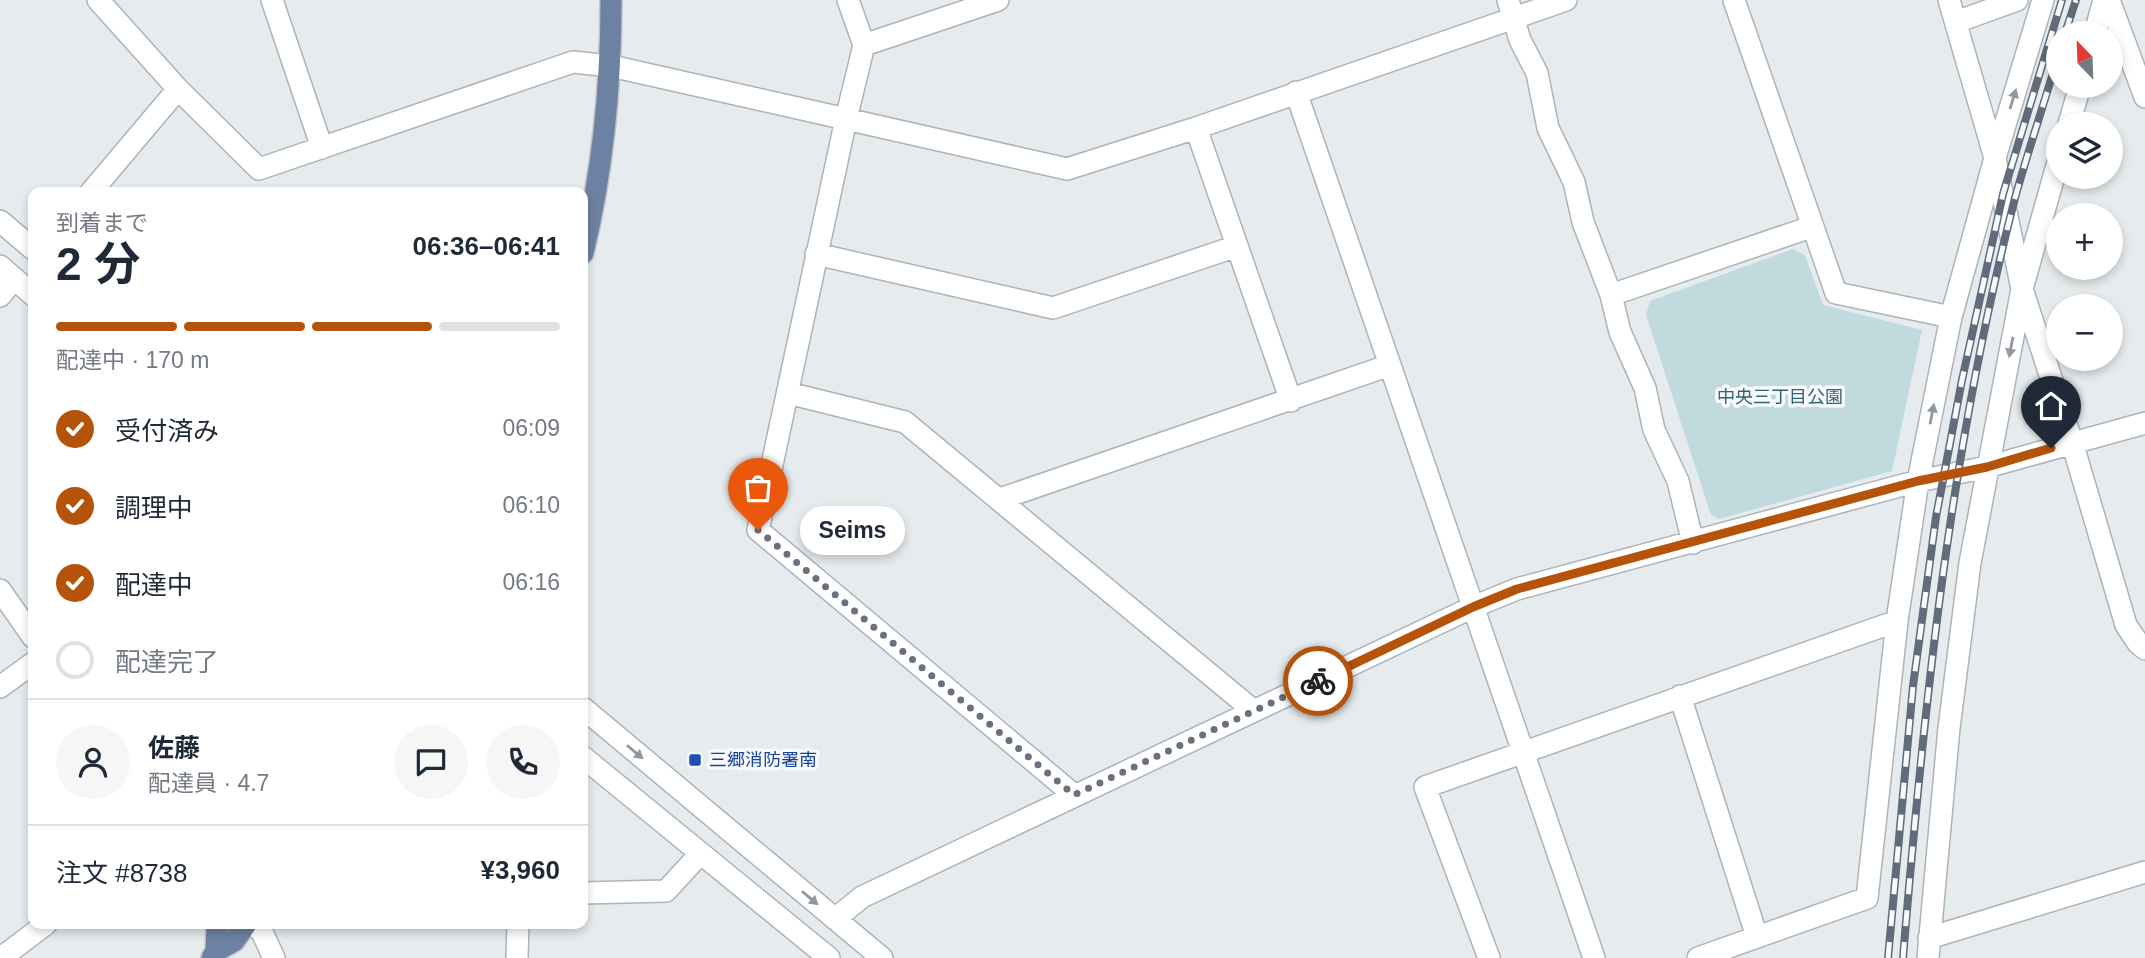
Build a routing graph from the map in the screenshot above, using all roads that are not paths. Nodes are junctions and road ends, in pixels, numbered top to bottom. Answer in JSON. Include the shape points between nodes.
{"nodes":[{"id":1,"x":98,"y":0,"type":"edge"},
{"id":2,"x":272,"y":0,"type":"edge"},
{"id":3,"x":611,"y":0,"type":"edge"},
{"id":4,"x":848,"y":0,"type":"edge"},
{"id":5,"x":998,"y":0,"type":"edge"},
{"id":6,"x":1566,"y":0,"type":"edge"},
{"id":7,"x":1734,"y":0,"type":"edge"},
{"id":8,"x":1949,"y":0,"type":"edge"},
{"id":9,"x":2017,"y":0,"type":"edge"},
{"id":10,"x":2043,"y":0,"type":"edge"},
{"id":11,"x":2107,"y":0,"type":"edge"},
{"id":12,"x":1510,"y":9,"type":"edge"},
{"id":13,"x":2099,"y":21,"type":"edge"},
{"id":14,"x":1956,"y":22,"type":"junction"},
{"id":15,"x":864,"y":46,"type":"junction"},
{"id":16,"x":611,"y":66,"type":"junction"},
{"id":17,"x":178,"y":89,"type":"junction"},
{"id":18,"x":1296,"y":92,"type":"junction"},
{"id":19,"x":2145,"y":97,"type":"edge"},
{"id":20,"x":846,"y":119,"type":"junction"},
{"id":21,"x":1196,"y":128,"type":"junction"},
{"id":22,"x":322,"y":148,"type":"junction"},
{"id":23,"x":1996,"y":158,"type":"junction"},
{"id":24,"x":95,"y":187,"type":"edge"},
{"id":25,"x":2050,"y":189,"type":"edge"},
{"id":26,"x":0,"y":221,"type":"edge"},
{"id":27,"x":588,"y":225,"type":"edge"},
{"id":28,"x":1811,"y":227,"type":"junction"},
{"id":29,"x":28,"y":245,"type":"edge"},
{"id":30,"x":1237,"y":246,"type":"junction"},
{"id":31,"x":816,"y":254,"type":"junction"},
{"id":32,"x":7,"y":272,"type":"edge"},
{"id":33,"x":2022,"y":289,"type":"junction"},
{"id":34,"x":28,"y":291,"type":"edge"},
{"id":35,"x":1611,"y":295,"type":"junction"},
{"id":36,"x":0,"y":296,"type":"edge"},
{"id":37,"x":1951,"y":317,"type":"junction"},
{"id":38,"x":1390,"y":365,"type":"junction"},
{"id":39,"x":788,"y":393,"type":"junction"},
{"id":40,"x":1291,"y":401,"type":"junction"},
{"id":41,"x":2145,"y":423,"type":"edge"},
{"id":42,"x":2072,"y":442,"type":"junction"},
{"id":43,"x":1987,"y":467,"type":"junction"},
{"id":44,"x":1918,"y":481,"type":"junction"},
{"id":45,"x":1000,"y":499,"type":"junction"},
{"id":46,"x":1693,"y":543,"type":"junction"},
{"id":47,"x":0,"y":590,"type":"edge"},
{"id":48,"x":1473,"y":607,"type":"junction"},
{"id":49,"x":1897,"y":621,"type":"junction"},
{"id":50,"x":28,"y":630,"type":"edge"},
{"id":51,"x":2145,"y":649,"type":"edge"},
{"id":52,"x":28,"y":667,"type":"edge"},
{"id":53,"x":0,"y":687,"type":"edge"},
{"id":54,"x":1680,"y":696,"type":"junction"},
{"id":55,"x":1254,"y":711,"type":"junction"},
{"id":56,"x":588,"y":712,"type":"edge"},
{"id":57,"x":1522,"y":751,"type":"junction"},
{"id":58,"x":588,"y":761,"type":"edge"},
{"id":59,"x":1074,"y":795,"type":"junction"},
{"id":60,"x":700,"y":854,"type":"junction"},
{"id":61,"x":2145,"y":872,"type":"edge"},
{"id":62,"x":588,"y":893,"type":"edge"},
{"id":63,"x":835,"y":919,"type":"junction"},
{"id":64,"x":39,"y":929,"type":"edge"},
{"id":65,"x":217,"y":929,"type":"edge"},
{"id":66,"x":242,"y":929,"type":"edge"},
{"id":67,"x":259,"y":929,"type":"edge"},
{"id":68,"x":518,"y":929,"type":"edge"},
{"id":69,"x":1756,"y":937,"type":"junction"},
{"id":70,"x":1929,"y":948,"type":"edge"},
{"id":71,"x":214,"y":954,"type":"edge"},
{"id":72,"x":1,"y":958,"type":"edge"},
{"id":73,"x":274,"y":958,"type":"edge"},
{"id":74,"x":517,"y":958,"type":"edge"},
{"id":75,"x":829,"y":958,"type":"edge"},
{"id":76,"x":882,"y":958,"type":"edge"},
{"id":77,"x":1489,"y":958,"type":"edge"},
{"id":78,"x":1594,"y":958,"type":"edge"},
{"id":79,"x":1698,"y":958,"type":"edge"}],
"edges":[{"from":1,"to":17,"type":"street"},
{"from":2,"to":22,"type":"street"},
{"from":3,"to":16,"type":"main road"},
{"from":4,"to":15,"type":"street"},
{"from":5,"to":15,"type":"street"},
{"from":6,"to":12,"type":"street"},
{"from":7,"to":28,"type":"street"},
{"from":8,"to":14,"type":"street"},
{"from":9,"to":14,"type":"street"},
{"from":23,"to":10,"type":"street","one_way":true},
{"from":11,"to":13,"type":"street"},
{"from":11,"to":19,"type":"street"},
{"from":12,"to":18,"type":"street"},
{"from":12,"to":35,"type":"street","via":[[1537,73],[1548,128],[1574,182],[1583,222]]},
{"from":14,"to":23,"type":"street"},
{"from":15,"to":20,"type":"street"},
{"from":16,"to":20,"type":"street"},
{"from":16,"to":22,"type":"street","via":[[573,62]]},
{"from":16,"to":27,"type":"main road"},
{"from":17,"to":22,"type":"street","via":[[258,169]]},
{"from":17,"to":24,"type":"street"},
{"from":18,"to":21,"type":"street"},
{"from":18,"to":38,"type":"street"},
{"from":20,"to":21,"type":"street","via":[[1067,169]]},
{"from":20,"to":31,"type":"street"},
{"from":21,"to":30,"type":"street"},
{"from":23,"to":33,"type":"street"},
{"from":23,"to":37,"type":"street"},
{"from":25,"to":33,"type":"street"},
{"from":26,"to":29,"type":"street"},
{"from":28,"to":35,"type":"street"},
{"from":28,"to":37,"type":"street","via":[[1836,293]]},
{"from":30,"to":31,"type":"street","via":[[1053,309]]},
{"from":30,"to":40,"type":"street"},
{"from":31,"to":39,"type":"street"},
{"from":32,"to":34,"type":"street"},
{"from":32,"to":36,"type":"street"},
{"from":33,"to":42,"type":"street"},
{"from":33,"to":43,"type":"street","one_way":true},
{"from":35,"to":46,"type":"street","via":[[1620,332],[1645,388],[1654,430],[1678,481]]},
{"from":44,"to":37,"type":"street","one_way":true},
{"from":38,"to":40,"type":"street"},
{"from":38,"to":48,"type":"street"},
{"from":39,"to":45,"type":"street","via":[[905,422]]},
{"from":39,"to":59,"type":"street","via":[[758,530]]},
{"from":40,"to":45,"type":"street"},
{"from":41,"to":42,"type":"street"},
{"from":42,"to":43,"type":"street"},
{"from":42,"to":51,"type":"street","via":[[2126,625]]},
{"from":43,"to":44,"type":"street"},
{"from":43,"to":70,"type":"street","via":[[1949,728]]},
{"from":44,"to":46,"type":"street"},
{"from":44,"to":49,"type":"street"},
{"from":45,"to":55,"type":"street"},
{"from":46,"to":48,"type":"street","via":[[1517,589]]},
{"from":47,"to":50,"type":"street"},
{"from":48,"to":55,"type":"street"},
{"from":48,"to":57,"type":"street"},
{"from":49,"to":54,"type":"street"},
{"from":49,"to":69,"type":"street","via":[[1867,898]]},
{"from":52,"to":53,"type":"street"},
{"from":54,"to":57,"type":"street"},
{"from":54,"to":69,"type":"street"},
{"from":55,"to":59,"type":"street"},
{"from":56,"to":63,"type":"street","one_way":true},
{"from":57,"to":77,"type":"street","via":[[1425,787]]},
{"from":57,"to":78,"type":"street"},
{"from":58,"to":60,"type":"street"},
{"from":59,"to":63,"type":"street","via":[[862,897]]},
{"from":60,"to":62,"type":"street","via":[[666,891]]},
{"from":60,"to":75,"type":"street"},
{"from":61,"to":70,"type":"street"},
{"from":63,"to":76,"type":"street"},
{"from":64,"to":72,"type":"street"},
{"from":65,"to":71,"type":"main road"},
{"from":66,"to":71,"type":"main road"},
{"from":67,"to":73,"type":"street"},
{"from":68,"to":74,"type":"street"},
{"from":69,"to":79,"type":"street"}]}
